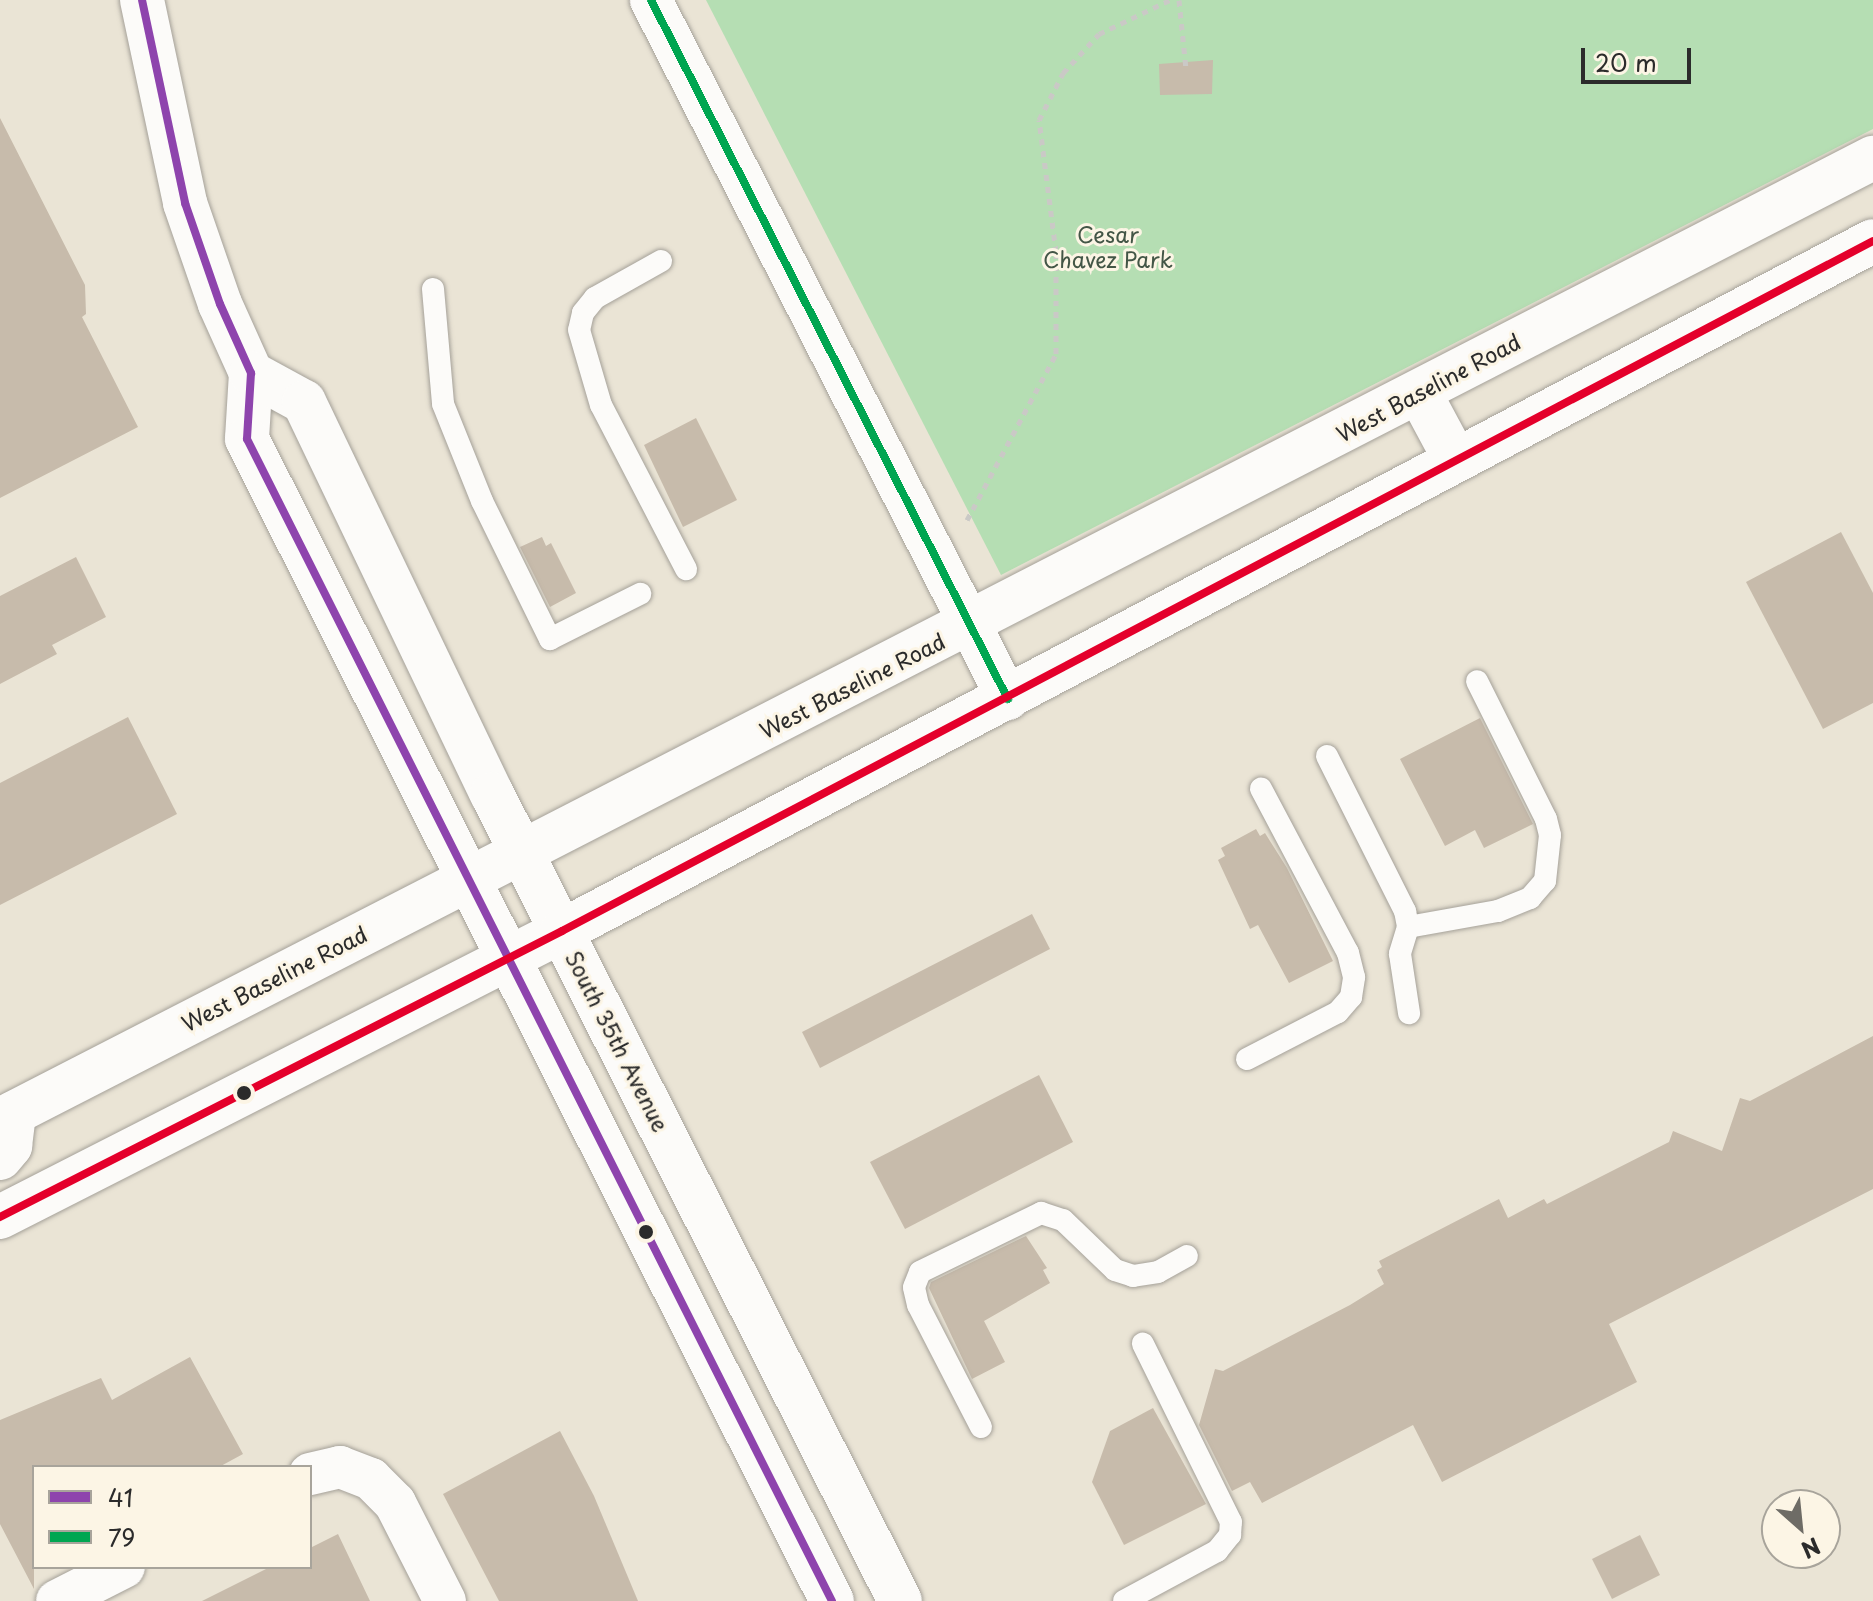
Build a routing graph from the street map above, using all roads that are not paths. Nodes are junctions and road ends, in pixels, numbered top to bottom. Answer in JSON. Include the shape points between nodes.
{"nodes":[{"id":1,"x":142,"y":0,"type":"edge"},
{"id":2,"x":651,"y":0,"type":"edge"},
{"id":3,"x":1873,"y":158,"type":"edge"},
{"id":4,"x":1873,"y":241,"type":"edge"},
{"id":5,"x":661,"y":261,"type":"dead end"},
{"id":6,"x":433,"y":289,"type":"dead end"},
{"id":7,"x":251,"y":373,"type":"junction"},
{"id":8,"x":1419,"y":392,"type":"junction"},
{"id":9,"x":1455,"y":459,"type":"junction"},
{"id":10,"x":686,"y":569,"type":"dead end"},
{"id":11,"x":640,"y":594,"type":"dead end"},
{"id":12,"x":970,"y":624,"type":"junction"},
{"id":13,"x":1477,"y":681,"type":"dead end"},
{"id":14,"x":1008,"y":699,"type":"junction"},
{"id":15,"x":1327,"y":756,"type":"dead end"},
{"id":16,"x":1261,"y":789,"type":"dead end"},
{"id":17,"x":522,"y":853,"type":"junction"},
{"id":18,"x":468,"y":880,"type":"junction"},
{"id":19,"x":1408,"y":927,"type":"junction"},
{"id":20,"x":562,"y":931,"type":"junction"},
{"id":21,"x":508,"y":959,"type":"junction"},
{"id":22,"x":1409,"y":1013,"type":"dead end"},
{"id":23,"x":1247,"y":1059,"type":"dead end"},
{"id":24,"x":7,"y":1116,"type":"edge"},
{"id":25,"x":0,"y":1158,"type":"edge"},
{"id":26,"x":0,"y":1217,"type":"edge"},
{"id":27,"x":1187,"y":1256,"type":"dead end"},
{"id":28,"x":1143,"y":1344,"type":"dead end"},
{"id":29,"x":981,"y":1427,"type":"dead end"},
{"id":30,"x":325,"y":1470,"type":"edge"},
{"id":31,"x":120,"y":1569,"type":"edge"},
{"id":32,"x":57,"y":1601,"type":"edge"},
{"id":33,"x":445,"y":1601,"type":"edge"},
{"id":34,"x":832,"y":1601,"type":"edge"},
{"id":35,"x":900,"y":1601,"type":"edge"},
{"id":36,"x":1124,"y":1601,"type":"edge"}],
"edges":[{"from":1,"to":7,"type":"main road","via":[[185,203]]},
{"from":2,"to":12,"type":"street"},
{"from":3,"to":8,"type":"main road","name":"West Baseline Road"},
{"from":4,"to":9,"type":"main road"},
{"from":5,"to":10,"type":"lane","via":[[595,298],[583,313],[579,330],[601,405]]},
{"from":6,"to":11,"type":"lane","via":[[443,404],[482,501],[550,639]]},
{"from":7,"to":17,"type":"main road","name":"South 35th Avenue","via":[[304,402]]},
{"from":7,"to":18,"type":"main road","via":[[247,439]]},
{"from":8,"to":9,"type":"main road"},
{"from":8,"to":12,"type":"main road","name":"West Baseline Road"},
{"from":9,"to":14,"type":"main road"},
{"from":12,"to":14,"type":"street"},
{"from":12,"to":17,"type":"main road","name":"West Baseline Road"},
{"from":13,"to":19,"type":"lane","via":[[1546,819],[1550,860],[1545,881],[1530,898],[1498,911]]},
{"from":14,"to":20,"type":"main road"},
{"from":15,"to":19,"type":"lane","via":[[1399,897]]},
{"from":16,"to":23,"type":"lane","via":[[1348,953],[1354,977],[1351,997],[1338,1012]]},
{"from":17,"to":18,"type":"main road","name":"West Baseline Road"},
{"from":17,"to":20,"type":"main road","name":"South 35th Avenue"},
{"from":18,"to":21,"type":"main road"},
{"from":18,"to":24,"type":"main road","name":"West Baseline Road"},
{"from":19,"to":22,"type":"lane","via":[[1400,954]]},
{"from":20,"to":21,"type":"main road"},
{"from":20,"to":35,"type":"main road","name":"South 35th Avenue"},
{"from":21,"to":26,"type":"main road"},
{"from":21,"to":34,"type":"main road"},
{"from":24,"to":25,"type":"main road","via":[[10,1146]]},
{"from":27,"to":29,"type":"lane","via":[[1158,1272],[1133,1276],[1115,1270],[1063,1220],[1041,1213],[920,1272],[914,1287],[918,1305]]},
{"from":28,"to":36,"type":"lane","via":[[1231,1522],[1230,1535],[1217,1551]]},
{"from":30,"to":33,"type":"street","via":[[371,1479],[395,1503]]},
{"from":31,"to":32,"type":"street"}]}
